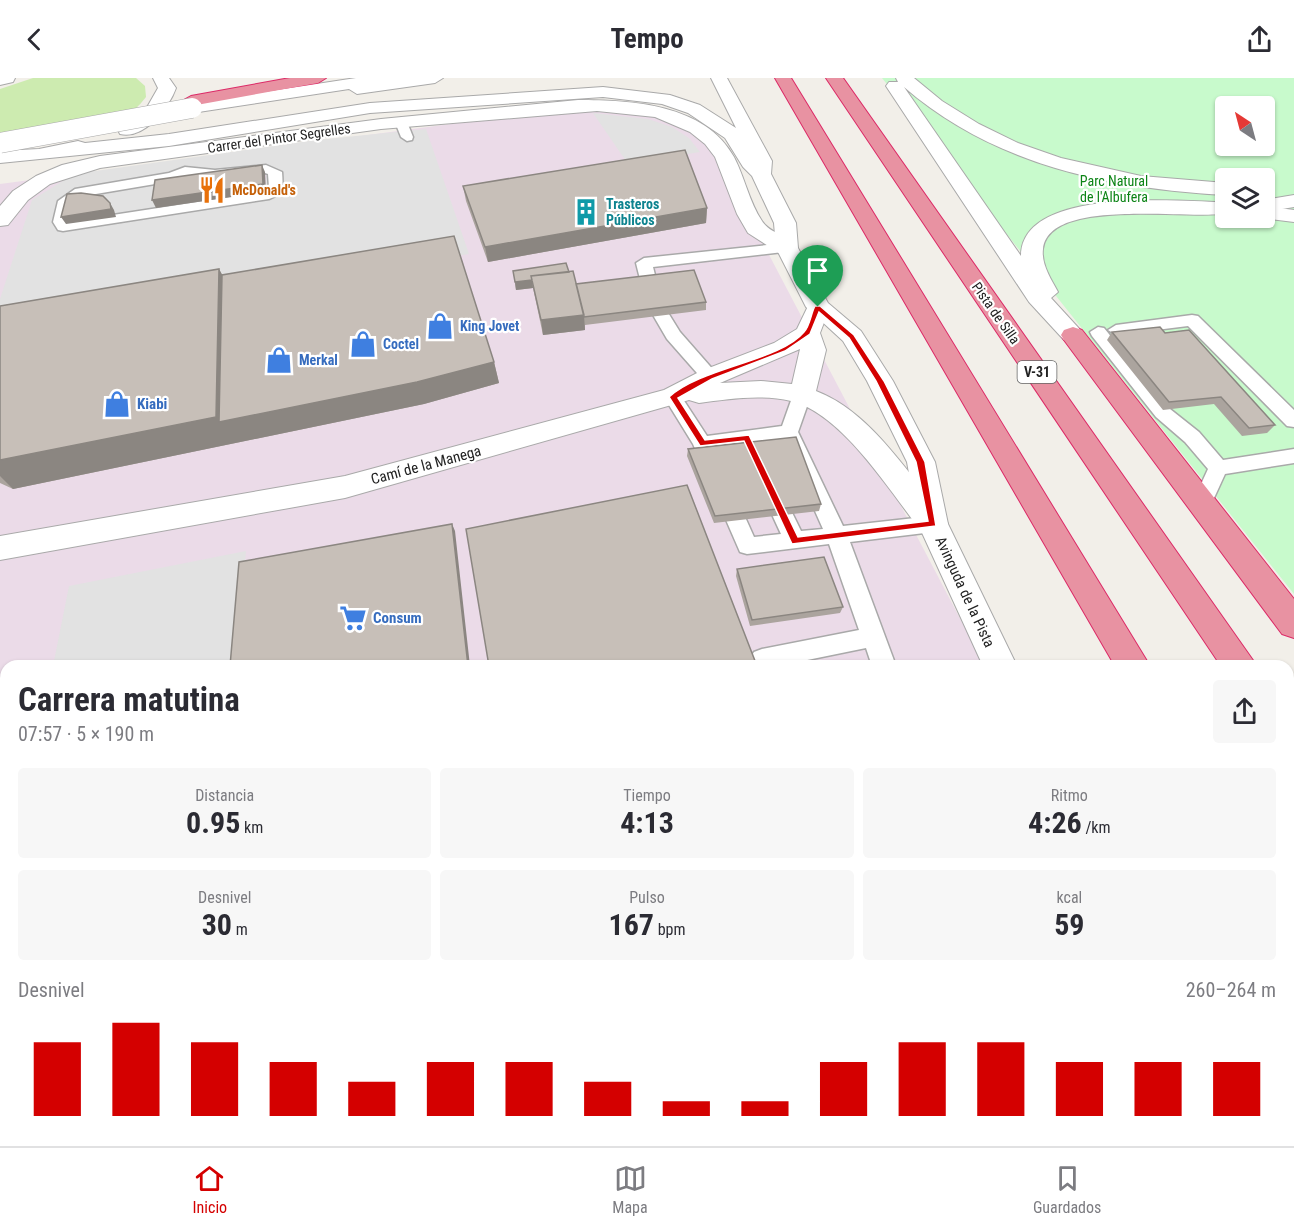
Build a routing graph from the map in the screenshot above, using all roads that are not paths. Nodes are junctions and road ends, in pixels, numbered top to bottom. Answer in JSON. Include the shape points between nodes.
{"nodes":[{"id":1,"x":7,"y":78,"type":"edge"},
{"id":2,"x":161,"y":78,"type":"edge"},
{"id":3,"x":318,"y":78,"type":"edge"},
{"id":4,"x":353,"y":78,"type":"edge"},
{"id":5,"x":389,"y":78,"type":"edge"},
{"id":6,"x":435,"y":78,"type":"edge"},
{"id":7,"x":719,"y":78,"type":"edge"},
{"id":8,"x":783,"y":78,"type":"edge"},
{"id":9,"x":834,"y":78,"type":"edge"},
{"id":10,"x":889,"y":78,"type":"edge"},
{"id":11,"x":904,"y":78,"type":"edge"},
{"id":12,"x":0,"y":80,"type":"edge"},
{"id":13,"x":192,"y":105,"type":"junction"},
{"id":14,"x":396,"y":128,"type":"junction"},
{"id":15,"x":128,"y":129,"type":"junction"},
{"id":16,"x":210,"y":134,"type":"junction"},
{"id":17,"x":0,"y":135,"type":"edge"},
{"id":18,"x":0,"y":143,"type":"edge"},
{"id":19,"x":48,"y":153,"type":"junction"},
{"id":20,"x":0,"y":157,"type":"edge"},
{"id":21,"x":185,"y":171,"type":"joint"},
{"id":22,"x":761,"y":174,"type":"junction"},
{"id":23,"x":1215,"y":188,"type":"edge"},
{"id":24,"x":1294,"y":189,"type":"edge"},
{"id":25,"x":1275,"y":190,"type":"edge"},
{"id":26,"x":0,"y":201,"type":"edge"},
{"id":27,"x":1294,"y":201,"type":"edge"},
{"id":28,"x":1275,"y":204,"type":"edge"},
{"id":29,"x":1215,"y":208,"type":"edge"},
{"id":30,"x":1275,"y":213,"type":"edge"},
{"id":31,"x":1294,"y":216,"type":"edge"},
{"id":32,"x":0,"y":220,"type":"edge"},
{"id":33,"x":787,"y":248,"type":"junction"},
{"id":34,"x":649,"y":283,"type":"edge"},
{"id":35,"x":818,"y":307,"type":"junction"},
{"id":36,"x":661,"y":315,"type":"edge"},
{"id":37,"x":1116,"y":330,"type":"junction"},
{"id":38,"x":808,"y":333,"type":"junction"},
{"id":39,"x":1086,"y":334,"type":"junction"},
{"id":40,"x":1154,"y":373,"type":"edge"},
{"id":41,"x":710,"y":377,"type":"junction"},
{"id":42,"x":802,"y":395,"type":"junction"},
{"id":43,"x":673,"y":397,"type":"junction"},
{"id":44,"x":1183,"y":408,"type":"edge"},
{"id":45,"x":1294,"y":422,"type":"edge"},
{"id":46,"x":789,"y":432,"type":"junction"},
{"id":47,"x":746,"y":437,"type":"junction"},
{"id":48,"x":1192,"y":437,"type":"junction"},
{"id":49,"x":702,"y":444,"type":"junction"},
{"id":50,"x":1294,"y":456,"type":"edge"},
{"id":51,"x":1218,"y":468,"type":"junction"},
{"id":52,"x":1202,"y":504,"type":"junction"},
{"id":53,"x":933,"y":524,"type":"junction"},
{"id":54,"x":837,"y":536,"type":"junction"},
{"id":55,"x":795,"y":541,"type":"junction"},
{"id":56,"x":0,"y":548,"type":"edge"},
{"id":57,"x":1294,"y":624,"type":"edge"},
{"id":58,"x":873,"y":637,"type":"junction"},
{"id":59,"x":762,"y":660,"type":"dead end"},
{"id":60,"x":882,"y":660,"type":"edge"},
{"id":61,"x":997,"y":660,"type":"edge"},
{"id":62,"x":1129,"y":660,"type":"edge"},
{"id":63,"x":1236,"y":660,"type":"edge"}],
"edges":[{"from":1,"to":12,"type":"street"},
{"from":2,"to":15,"type":"street","via":[[167,88],[164,101]]},
{"from":3,"to":13,"type":"highway"},
{"from":4,"to":13,"type":"street"},
{"from":5,"to":13,"type":"street"},
{"from":6,"to":15,"type":"street"},
{"from":7,"to":22,"type":"street","via":[[762,161]]},
{"from":8,"to":62,"type":"highway"},
{"from":9,"to":63,"type":"highway","name":"Pista de Silla","number":"V-31"},
{"from":10,"to":39,"type":"street","via":[[1037,297]]},
{"from":11,"to":23,"type":"street","via":[[944,112],[986,136],[1024,151],[1121,177]]},
{"from":13,"to":17,"type":"street"},
{"from":13,"to":18,"type":"street","bridge":true},
{"from":14,"to":16,"type":"street"},
{"from":14,"to":32,"type":"street","name":"Carrer del Pintor Segrelles","via":[[100,162],[67,170],[27,187]]},
{"from":14,"to":33,"type":"street","name":"Carrer del Pintor Segrelles","via":[[578,105],[637,108],[692,126],[711,139],[725,158],[756,228]]},
{"from":15,"to":19,"type":"street","via":[[96,142]]},
{"from":16,"to":19,"type":"street"},
{"from":16,"to":22,"type":"street","via":[[370,108],[572,92],[632,93],[664,99],[715,120],[732,134]]},
{"from":19,"to":20,"type":"street"},
{"from":19,"to":26,"type":"street","via":[[15,174]]},
{"from":21,"to":21,"type":"lane","via":[[172,177],[80,192],[65,201],[60,222],[63,227],[243,200],[273,193],[276,188],[274,172],[266,169],[222,174]]},
{"from":22,"to":33,"type":"street","via":[[785,223]]},
{"from":24,"to":25,"type":"street"},
{"from":27,"to":28,"type":"street"},
{"from":29,"to":39,"type":"street","via":[[1108,209],[1076,213],[1044,227],[1033,244],[1033,265]]},
{"from":30,"to":31,"type":"street"},
{"from":33,"to":34,"type":"lane","via":[[644,263]]},
{"from":33,"to":35,"type":"street"},
{"from":35,"to":38,"type":"street"},
{"from":35,"to":53,"type":"street","via":[[852,336],[880,381],[921,462]]},
{"from":36,"to":41,"type":"lane"},
{"from":37,"to":39,"type":"lane"},
{"from":37,"to":40,"type":"lane"},
{"from":37,"to":45,"type":"lane","via":[[1192,320]]},
{"from":38,"to":41,"type":"street","name":"Camí de la Manega","via":[[783,349]]},
{"from":38,"to":42,"type":"street","via":[[813,350]]},
{"from":39,"to":48,"type":"lane"},
{"from":39,"to":52,"type":"highway"},
{"from":41,"to":43,"type":"street","name":"Camí de la Manega"},
{"from":42,"to":43,"type":"street","name":"Avinguda de la Pista","via":[[741,389]]},
{"from":42,"to":46,"type":"lane"},
{"from":42,"to":53,"type":"street","name":"Avinguda de la Pista","via":[[833,411],[857,432]]},
{"from":43,"to":49,"type":"lane"},
{"from":43,"to":56,"type":"street","name":"Camí de la Manega","via":[[345,487]]},
{"from":44,"to":48,"type":"lane"},
{"from":46,"to":47,"type":"lane"},
{"from":46,"to":54,"type":"lane"},
{"from":47,"to":49,"type":"lane"},
{"from":47,"to":55,"type":"lane"},
{"from":48,"to":51,"type":"lane"},
{"from":49,"to":55,"type":"lane","via":[[747,546]]},
{"from":50,"to":51,"type":"lane"},
{"from":51,"to":52,"type":"lane"},
{"from":52,"to":57,"type":"highway"},
{"from":53,"to":54,"type":"lane"},
{"from":53,"to":61,"type":"street","name":"Avinguda de la Pista"},
{"from":54,"to":55,"type":"lane"},
{"from":54,"to":58,"type":"lane"},
{"from":58,"to":59,"type":"lane"},
{"from":58,"to":60,"type":"lane"}]}
